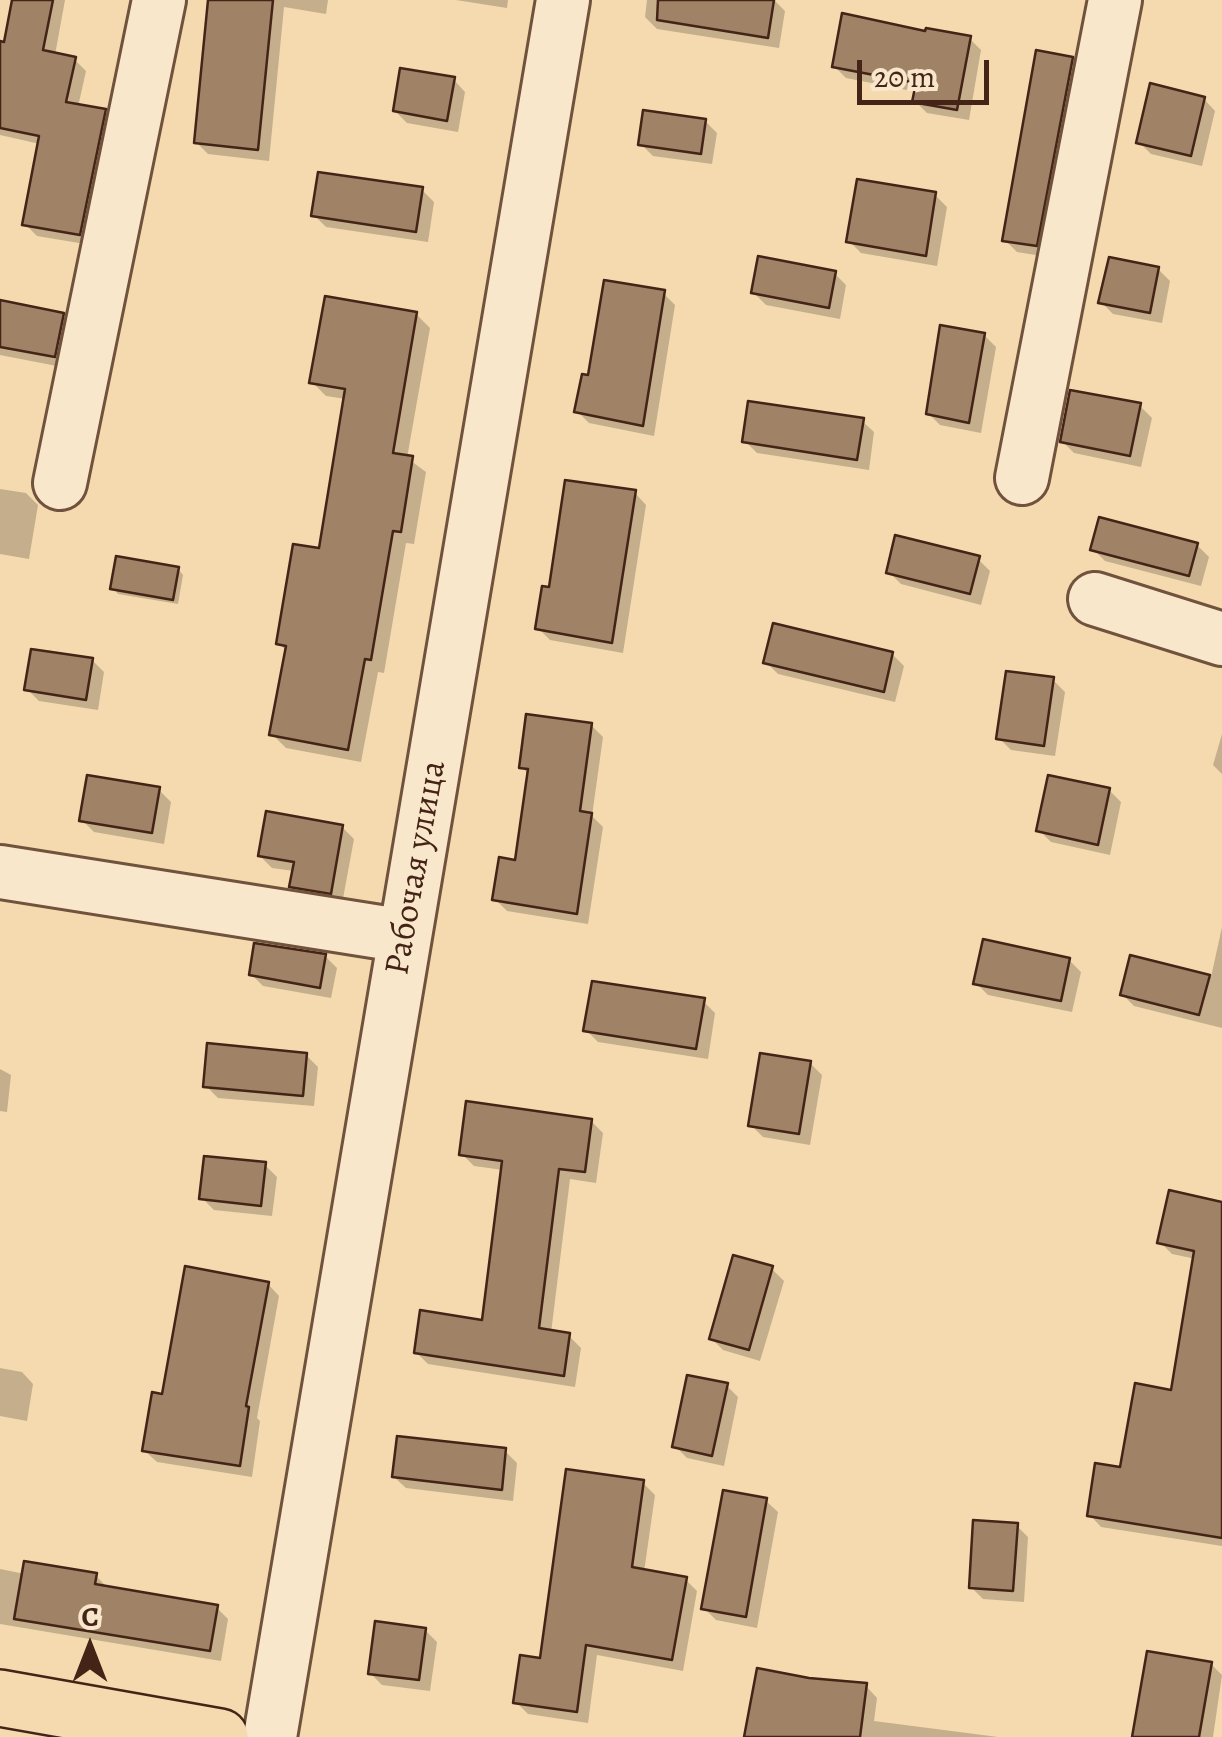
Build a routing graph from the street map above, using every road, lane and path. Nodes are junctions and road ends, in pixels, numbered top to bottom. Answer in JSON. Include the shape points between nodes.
{"nodes":[{"id":1,"x":159,"y":0,"type":"edge"},
{"id":2,"x":563,"y":0,"type":"edge"},
{"id":3,"x":1115,"y":0,"type":"edge"},
{"id":4,"x":1022,"y":478,"type":"dead end"},
{"id":5,"x":60,"y":483,"type":"dead end"},
{"id":6,"x":1096,"y":600,"type":"dead end"},
{"id":7,"x":1222,"y":638,"type":"edge"},
{"id":8,"x":0,"y":872,"type":"edge"},
{"id":9,"x":405,"y":936,"type":"junction"},
{"id":10,"x":0,"y":1698,"type":"edge"},
{"id":11,"x":220,"y":1737,"type":"edge"},
{"id":12,"x":270,"y":1737,"type":"edge"}],
"edges":[{"from":1,"to":5,"type":"street"},
{"from":2,"to":9,"type":"street","name":"Рабочая улица"},
{"from":3,"to":4,"type":"street"},
{"from":6,"to":7,"type":"street"},
{"from":8,"to":9,"type":"street"},
{"from":9,"to":12,"type":"street","name":"Рабочая улица"},
{"from":10,"to":11,"type":"main road"}]}
